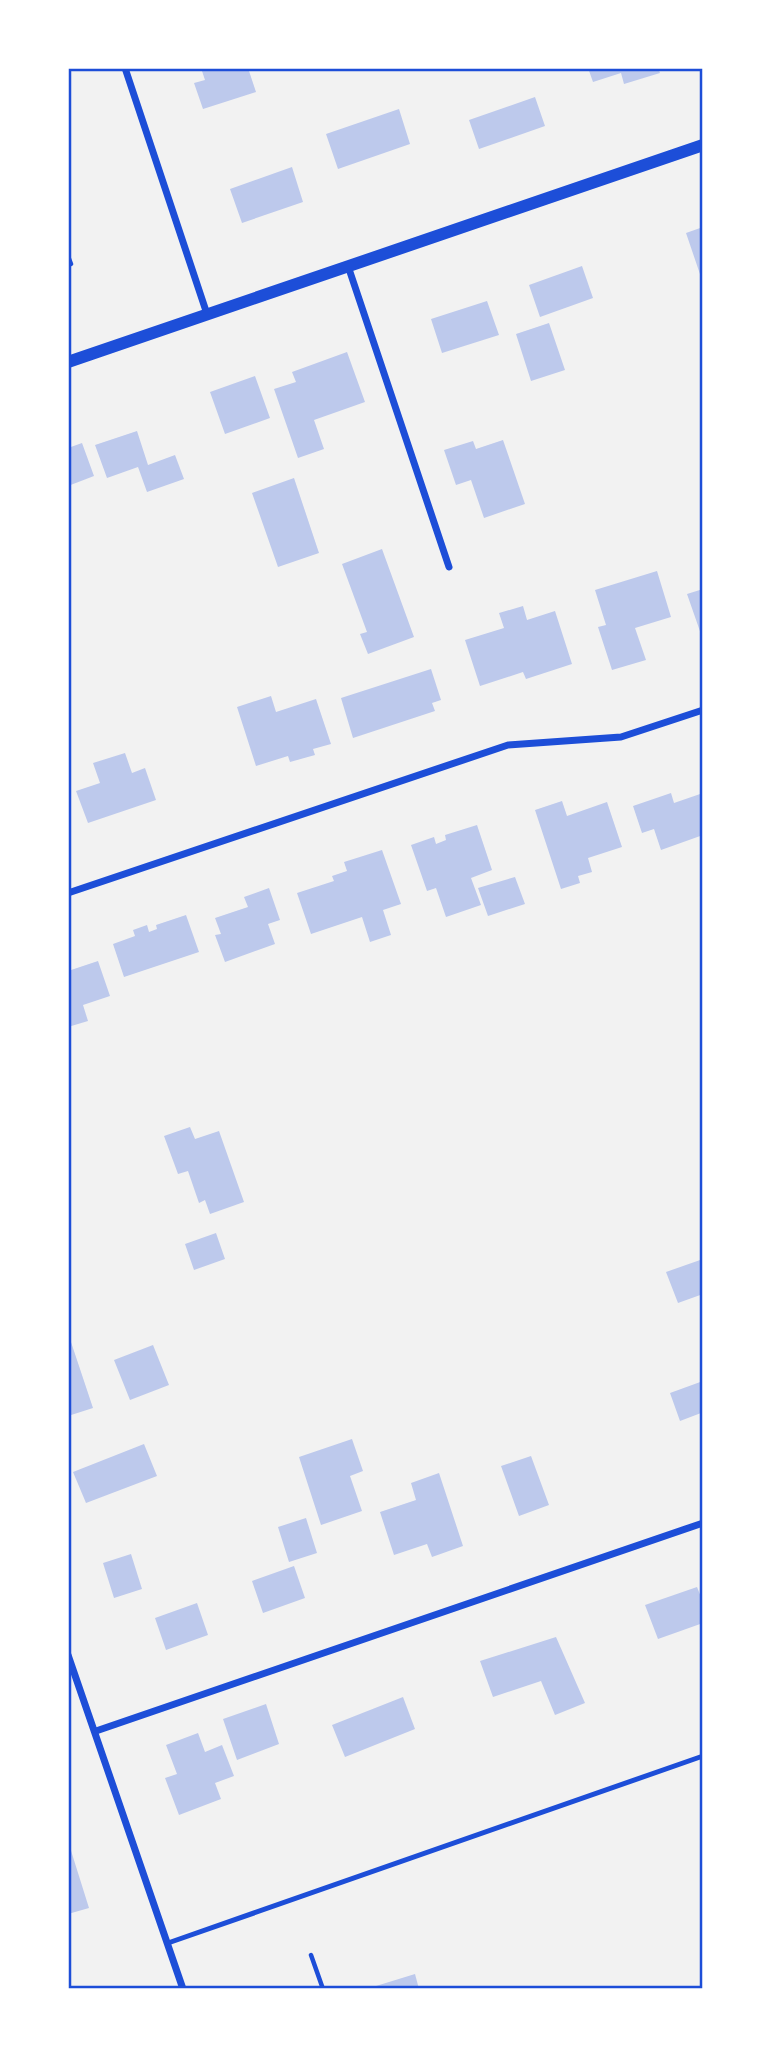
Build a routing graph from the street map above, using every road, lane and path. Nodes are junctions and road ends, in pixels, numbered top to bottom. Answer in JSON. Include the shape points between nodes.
{"nodes":[{"id":1,"x":125,"y":68,"type":"edge"},
{"id":2,"x":703,"y":145,"type":"edge"},
{"id":3,"x":68,"y":256,"type":"edge"},
{"id":4,"x":71,"y":264,"type":"dead end"},
{"id":5,"x":348,"y":266,"type":"junction"},
{"id":6,"x":207,"y":314,"type":"junction"},
{"id":7,"x":68,"y":362,"type":"edge"},
{"id":8,"x":449,"y":567,"type":"dead end"},
{"id":9,"x":703,"y":710,"type":"edge"},
{"id":10,"x":68,"y":893,"type":"edge"},
{"id":11,"x":703,"y":1523,"type":"edge"},
{"id":12,"x":68,"y":1655,"type":"edge"},
{"id":13,"x":96,"y":1731,"type":"junction"},
{"id":14,"x":703,"y":1756,"type":"edge"},
{"id":15,"x":168,"y":1943,"type":"junction"},
{"id":16,"x":311,"y":1955,"type":"dead end"},
{"id":17,"x":183,"y":1989,"type":"edge"},
{"id":18,"x":323,"y":1989,"type":"edge"}],
"edges":[{"from":1,"to":6,"type":"street"},
{"from":2,"to":5,"type":"street"},
{"from":3,"to":4,"type":"path"},
{"from":5,"to":6,"type":"street"},
{"from":5,"to":8,"type":"street"},
{"from":6,"to":7,"type":"street"},
{"from":9,"to":10,"type":"street","via":[[621,737],[508,745]]},
{"from":11,"to":13,"type":"street"},
{"from":12,"to":13,"type":"street"},
{"from":13,"to":15,"type":"street"},
{"from":14,"to":15,"type":"lane"},
{"from":15,"to":17,"type":"street"},
{"from":16,"to":18,"type":"path"}]}
